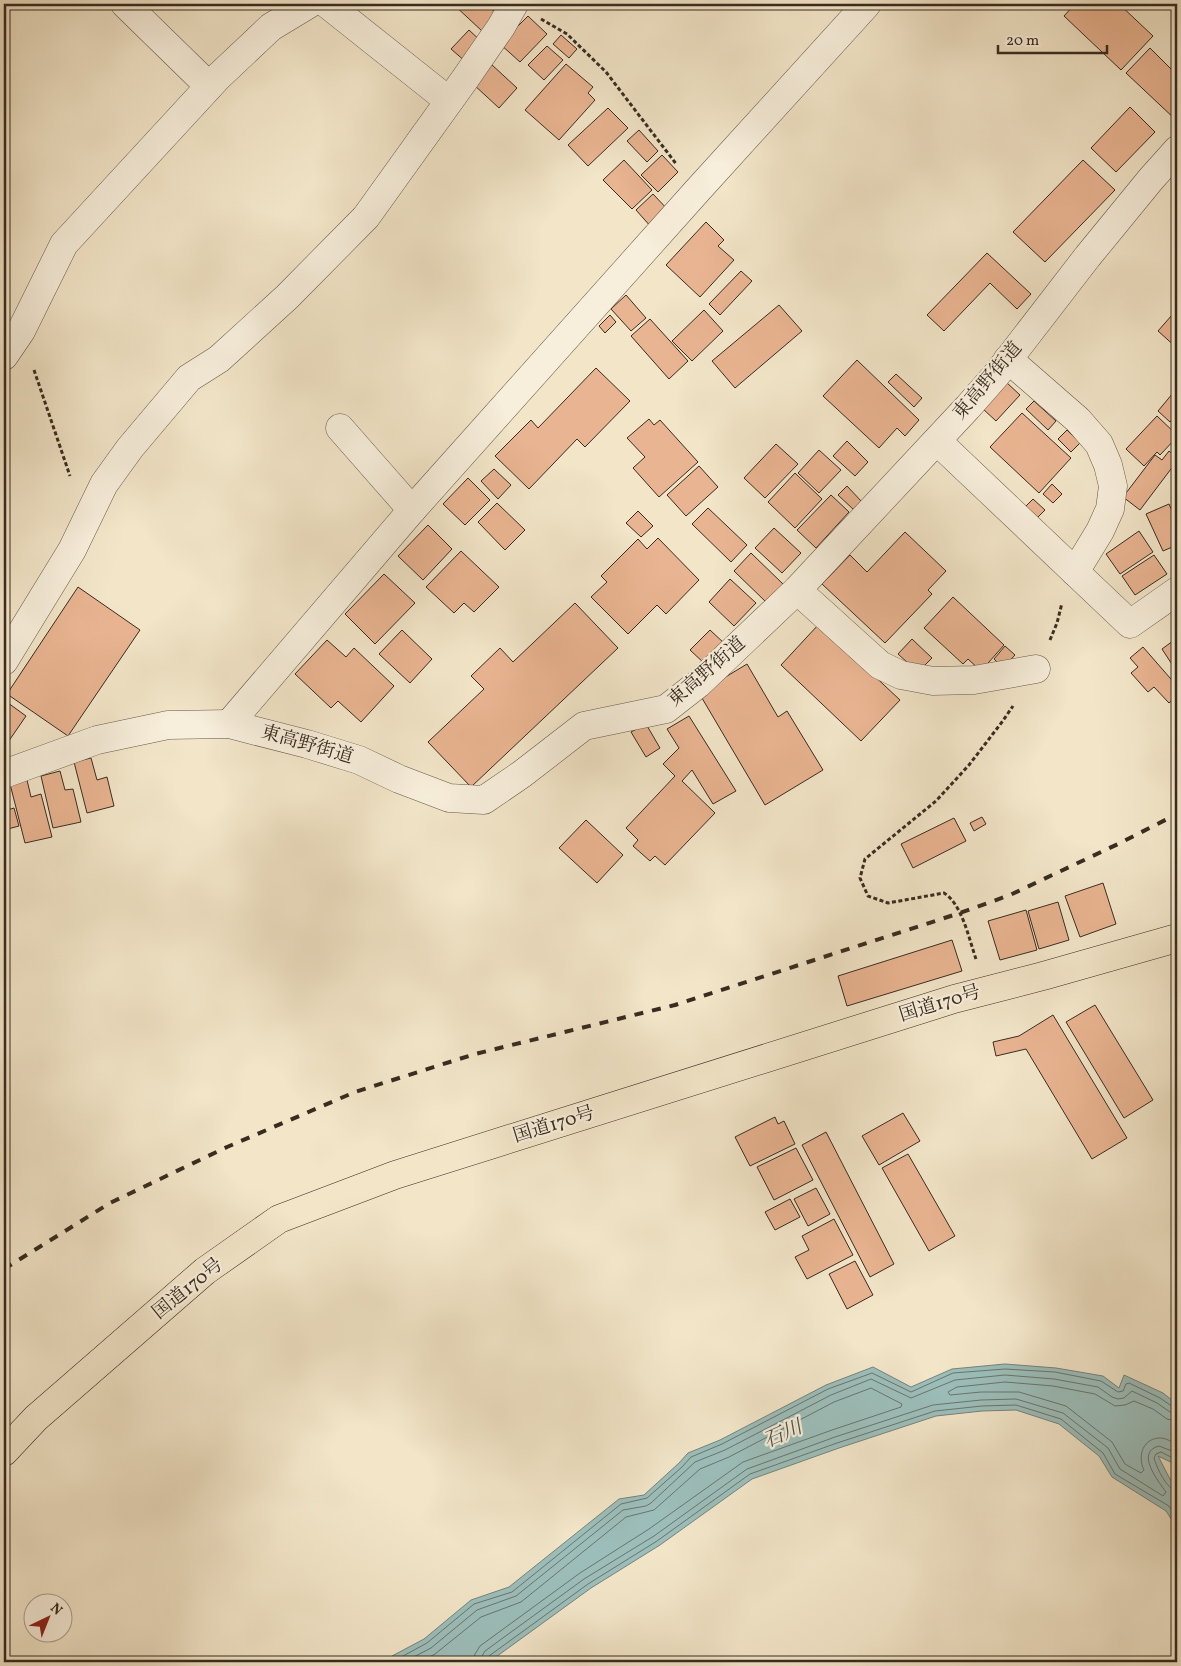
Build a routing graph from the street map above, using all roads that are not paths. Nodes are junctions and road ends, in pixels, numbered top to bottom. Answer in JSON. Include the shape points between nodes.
{"nodes":[{"id":1,"x":125,"y":4,"type":"edge"},
{"id":2,"x":308,"y":4,"type":"edge"},
{"id":3,"x":328,"y":4,"type":"edge"},
{"id":4,"x":514,"y":4,"type":"edge"},
{"id":5,"x":867,"y":4,"type":"edge"},
{"id":6,"x":209,"y":86,"type":"junction"},
{"id":7,"x":449,"y":101,"type":"junction"},
{"id":8,"x":1177,"y":150,"type":"edge"},
{"id":9,"x":4,"y":356,"type":"edge"},
{"id":10,"x":1008,"y":359,"type":"junction"},
{"id":11,"x":340,"y":428,"type":"dead end"},
{"id":12,"x":937,"y":441,"type":"junction"},
{"id":13,"x":412,"y":510,"type":"junction"},
{"id":14,"x":1075,"y":572,"type":"junction"},
{"id":15,"x":798,"y":590,"type":"junction"},
{"id":16,"x":1177,"y":591,"type":"edge"},
{"id":17,"x":4,"y":661,"type":"edge"},
{"id":18,"x":1036,"y":669,"type":"road end"},
{"id":19,"x":229,"y":724,"type":"junction"},
{"id":20,"x":4,"y":774,"type":"edge"},
{"id":21,"x":1177,"y":938,"type":"edge"},
{"id":22,"x":4,"y":1452,"type":"edge"}],
"edges":[{"from":1,"to":6,"type":"street"},
{"from":2,"to":6,"type":"street","via":[[271,27]]},
{"from":3,"to":7,"type":"street"},
{"from":4,"to":7,"type":"street"},
{"from":5,"to":13,"type":"street"},
{"from":6,"to":9,"type":"street","via":[[64,244],[21,331]]},
{"from":7,"to":17,"type":"street","via":[[366,217],[220,359],[189,378],[130,448],[104,484],[72,550]]},
{"from":8,"to":10,"type":"street","name":"東高野街道"},
{"from":10,"to":12,"type":"street","name":"東高野街道"},
{"from":10,"to":14,"type":"street","via":[[1078,420],[1099,444],[1108,465],[1113,486],[1110,509]]},
{"from":11,"to":13,"type":"street"},
{"from":12,"to":14,"type":"street"},
{"from":12,"to":15,"type":"street","name":"東高野街道"},
{"from":13,"to":19,"type":"street"},
{"from":14,"to":16,"type":"street","via":[[1130,624]]},
{"from":15,"to":18,"type":"street","via":[[880,664],[901,676],[933,681],[974,680]]},
{"from":15,"to":19,"type":"street","name":"東高野街道","via":[[698,684],[666,708],[584,726],[484,800],[449,798],[359,760]]},
{"from":19,"to":20,"type":"street","name":"東高野街道","via":[[168,725],[97,740]]},
{"from":21,"to":22,"type":"highway","name":"国道170号","via":[[935,1005],[396,1175],[279,1219],[205,1271],[36,1418]]}]}
